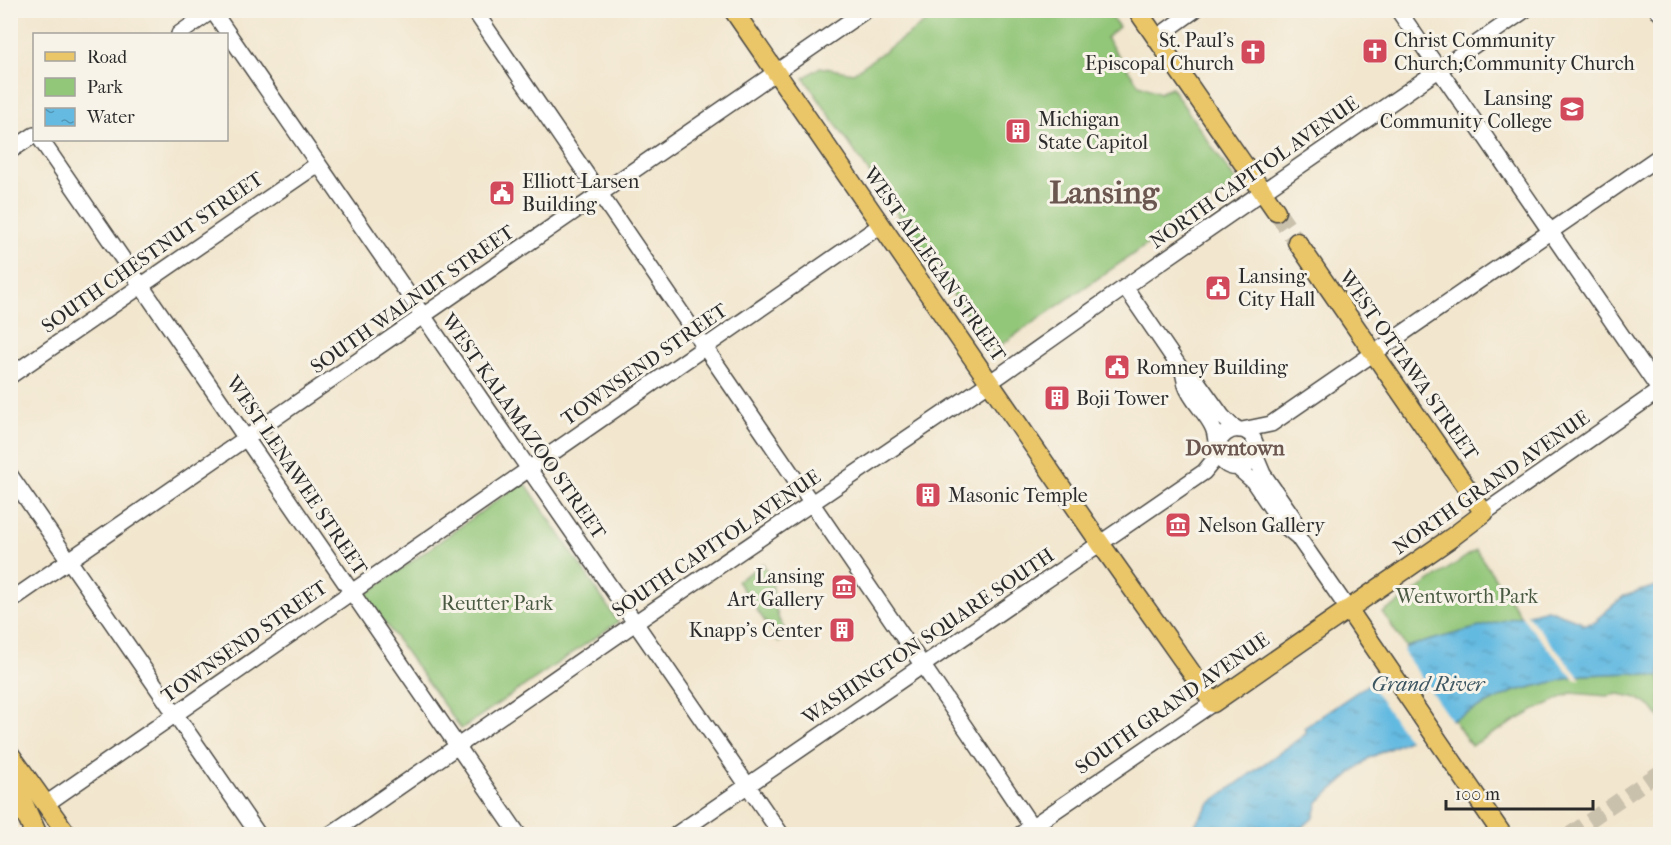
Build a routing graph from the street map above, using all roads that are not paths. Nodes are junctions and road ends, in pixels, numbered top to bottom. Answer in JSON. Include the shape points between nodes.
{"nodes":[{"id":1,"x":474,"y":10,"type":"edge"},
{"id":2,"x":733,"y":10,"type":"edge"},
{"id":3,"x":867,"y":10,"type":"edge"},
{"id":4,"x":1137,"y":10,"type":"edge"},
{"id":5,"x":1195,"y":10,"type":"edge"},
{"id":6,"x":1398,"y":10,"type":"edge"},
{"id":7,"x":1525,"y":10,"type":"edge"},
{"id":8,"x":213,"y":11,"type":"edge"},
{"id":9,"x":180,"y":33,"type":"edge"},
{"id":10,"x":1156,"y":38,"type":"junction"},
{"id":11,"x":1440,"y":70,"type":"junction"},
{"id":12,"x":776,"y":73,"type":"junction"},
{"id":13,"x":33,"y":136,"type":"edge"},
{"id":14,"x":42,"y":141,"type":"edge"},
{"id":15,"x":10,"y":152,"type":"edge"},
{"id":16,"x":1660,"y":156,"type":"edge"},
{"id":17,"x":318,"y":164,"type":"junction"},
{"id":18,"x":1262,"y":192,"type":"junction"},
{"id":19,"x":600,"y":194,"type":"junction"},
{"id":20,"x":1276,"y":211,"type":"tunnel mouth"},
{"id":21,"x":881,"y":225,"type":"junction"},
{"id":22,"x":1551,"y":231,"type":"junction"},
{"id":23,"x":1297,"y":242,"type":"tunnel mouth"},
{"id":24,"x":142,"y":285,"type":"junction"},
{"id":25,"x":1125,"y":287,"type":"junction"},
{"id":26,"x":422,"y":316,"type":"junction"},
{"id":27,"x":705,"y":347,"type":"junction"},
{"id":28,"x":1374,"y":354,"type":"junction"},
{"id":29,"x":1184,"y":372,"type":"junction"},
{"id":30,"x":10,"y":376,"type":"edge"},
{"id":31,"x":989,"y":383,"type":"junction"},
{"id":32,"x":1660,"y":391,"type":"edge"},
{"id":33,"x":1271,"y":424,"type":"junction"},
{"id":34,"x":1240,"y":430,"type":"junction"},
{"id":35,"x":247,"y":439,"type":"junction"},
{"id":36,"x":1217,"y":447,"type":"junction"},
{"id":37,"x":1255,"y":454,"type":"junction"},
{"id":38,"x":1233,"y":467,"type":"junction"},
{"id":39,"x":528,"y":469,"type":"junction"},
{"id":40,"x":1204,"y":472,"type":"junction"},
{"id":41,"x":10,"y":475,"type":"edge"},
{"id":42,"x":812,"y":503,"type":"junction"},
{"id":43,"x":1484,"y":513,"type":"junction"},
{"id":44,"x":1298,"y":537,"type":"junction"},
{"id":45,"x":1100,"y":543,"type":"junction"},
{"id":46,"x":69,"y":561,"type":"junction"},
{"id":47,"x":352,"y":592,"type":"junction"},
{"id":48,"x":10,"y":601,"type":"edge"},
{"id":49,"x":1348,"y":609,"type":"junction"},
{"id":50,"x":635,"y":623,"type":"junction"},
{"id":51,"x":922,"y":664,"type":"junction"},
{"id":52,"x":1213,"y":703,"type":"junction"},
{"id":53,"x":175,"y":714,"type":"junction"},
{"id":54,"x":458,"y":746,"type":"junction"},
{"id":55,"x":10,"y":754,"type":"edge"},
{"id":56,"x":10,"y":777,"type":"edge"},
{"id":57,"x":747,"y":786,"type":"junction"},
{"id":58,"x":46,"y":804,"type":"junction"},
{"id":59,"x":1027,"y":831,"type":"edge"},
{"id":60,"x":36,"y":834,"type":"edge"},
{"id":61,"x":67,"y":834,"type":"edge"},
{"id":62,"x":258,"y":834,"type":"edge"},
{"id":63,"x":331,"y":834,"type":"edge"},
{"id":64,"x":518,"y":834,"type":"edge"},
{"id":65,"x":677,"y":834,"type":"edge"},
{"id":66,"x":781,"y":834,"type":"edge"},
{"id":67,"x":1502,"y":834,"type":"edge"}],
"edges":[{"from":1,"to":19,"type":"street"},
{"from":2,"to":12,"type":"main road","name":"WEST ALLEGAN STREET"},
{"from":3,"to":12,"type":"street","name":"SOUTH WALNUT STREET"},
{"from":4,"to":10,"type":"main road"},
{"from":5,"to":10,"type":"street"},
{"from":6,"to":11,"type":"street"},
{"from":7,"to":11,"type":"street","name":"NORTH CAPITOL AVENUE"},
{"from":8,"to":9,"type":"street"},
{"from":8,"to":17,"type":"street","name":"WEST KALAMAZOO STREET"},
{"from":10,"to":18,"type":"main road"},
{"from":11,"to":18,"type":"street","name":"NORTH CAPITOL AVENUE"},
{"from":11,"to":22,"type":"street"},
{"from":12,"to":19,"type":"street","name":"SOUTH WALNUT STREET"},
{"from":12,"to":21,"type":"main road","name":"WEST ALLEGAN STREET"},
{"from":13,"to":15,"type":"street"},
{"from":14,"to":24,"type":"street","name":"WEST LENAWEE STREET"},
{"from":16,"to":22,"type":"street"},
{"from":17,"to":24,"type":"street","name":"SOUTH CHESTNUT STREET"},
{"from":17,"to":26,"type":"street","name":"WEST KALAMAZOO STREET"},
{"from":18,"to":20,"type":"main road"},
{"from":18,"to":25,"type":"street","name":"NORTH CAPITOL AVENUE"},
{"from":19,"to":26,"type":"street","name":"SOUTH WALNUT STREET"},
{"from":19,"to":27,"type":"street"},
{"from":21,"to":27,"type":"street","name":"TOWNSEND STREET"},
{"from":21,"to":31,"type":"main road","name":"WEST ALLEGAN STREET"},
{"from":22,"to":28,"type":"street"},
{"from":22,"to":32,"type":"street"},
{"from":23,"to":28,"type":"main road","name":"WEST OTTAWA STREET"},
{"from":24,"to":30,"type":"street","name":"SOUTH CHESTNUT STREET"},
{"from":24,"to":35,"type":"street","name":"WEST LENAWEE STREET"},
{"from":25,"to":29,"type":"street"},
{"from":25,"to":31,"type":"street","name":"SOUTH CAPITOL AVENUE"},
{"from":26,"to":35,"type":"street","name":"SOUTH WALNUT STREET"},
{"from":26,"to":39,"type":"street","name":"WEST KALAMAZOO STREET"},
{"from":27,"to":39,"type":"street","name":"TOWNSEND STREET"},
{"from":27,"to":42,"type":"street"},
{"from":28,"to":33,"type":"street"},
{"from":28,"to":43,"type":"main road","name":"WEST OTTAWA STREET"},
{"from":29,"to":34,"type":"street","via":[[1197,381],[1222,416]]},
{"from":29,"to":36,"type":"street","via":[[1186,387],[1212,424]]},
{"from":31,"to":42,"type":"street","name":"SOUTH CAPITOL AVENUE"},
{"from":31,"to":45,"type":"main road","name":"WEST ALLEGAN STREET"},
{"from":32,"to":43,"type":"street","name":"NORTH GRAND AVENUE"},
{"from":33,"to":34,"type":"street"},
{"from":33,"to":37,"type":"street"},
{"from":34,"to":36,"type":"street","via":[[1223,434]]},
{"from":34,"to":37,"type":"street","via":[[1254,441]]},
{"from":35,"to":46,"type":"street","name":"SOUTH WALNUT STREET"},
{"from":35,"to":47,"type":"street","name":"WEST LENAWEE STREET"},
{"from":36,"to":38,"type":"street","via":[[1220,459]]},
{"from":36,"to":40,"type":"street","name":"WASHINGTON SQUARE SOUTH"},
{"from":37,"to":38,"type":"street","via":[[1248,464]]},
{"from":37,"to":44,"type":"street","via":[[1263,474],[1293,517]]},
{"from":38,"to":40,"type":"street","name":"WASHINGTON SQUARE SOUTH"},
{"from":38,"to":44,"type":"street","via":[[1253,481],[1282,524]]},
{"from":39,"to":47,"type":"street","name":"TOWNSEND STREET"},
{"from":39,"to":50,"type":"street","name":"WEST KALAMAZOO STREET"},
{"from":40,"to":45,"type":"street","name":"WASHINGTON SQUARE SOUTH"},
{"from":41,"to":46,"type":"street"},
{"from":42,"to":50,"type":"street","name":"SOUTH CAPITOL AVENUE"},
{"from":42,"to":51,"type":"street"},
{"from":43,"to":49,"type":"main road","name":"NORTH GRAND AVENUE"},
{"from":44,"to":49,"type":"street"},
{"from":45,"to":51,"type":"street","name":"WASHINGTON SQUARE SOUTH"},
{"from":45,"to":52,"type":"main road","name":"WEST ALLEGAN STREET"},
{"from":46,"to":48,"type":"street","name":"SOUTH WALNUT STREET"},
{"from":46,"to":53,"type":"street"},
{"from":47,"to":53,"type":"street","name":"TOWNSEND STREET"},
{"from":47,"to":54,"type":"street","name":"WEST LENAWEE STREET"},
{"from":49,"to":52,"type":"main road","name":"SOUTH GRAND AVENUE"},
{"from":49,"to":67,"type":"main road"},
{"from":50,"to":54,"type":"street","name":"SOUTH CAPITOL AVENUE"},
{"from":50,"to":57,"type":"street","name":"WEST KALAMAZOO STREET"},
{"from":51,"to":57,"type":"street","name":"WASHINGTON SQUARE SOUTH"},
{"from":51,"to":59,"type":"street"},
{"from":52,"to":59,"type":"street","name":"SOUTH GRAND AVENUE"},
{"from":53,"to":58,"type":"street","name":"TOWNSEND STREET"},
{"from":53,"to":62,"type":"street"},
{"from":54,"to":63,"type":"street","name":"SOUTH CAPITOL AVENUE"},
{"from":54,"to":64,"type":"street","name":"WEST LENAWEE STREET"},
{"from":55,"to":58,"type":"main road"},
{"from":56,"to":60,"type":"highway"},
{"from":57,"to":65,"type":"street","name":"WASHINGTON SQUARE SOUTH"},
{"from":57,"to":66,"type":"street","name":"WEST KALAMAZOO STREET"},
{"from":58,"to":61,"type":"main road"}]}
